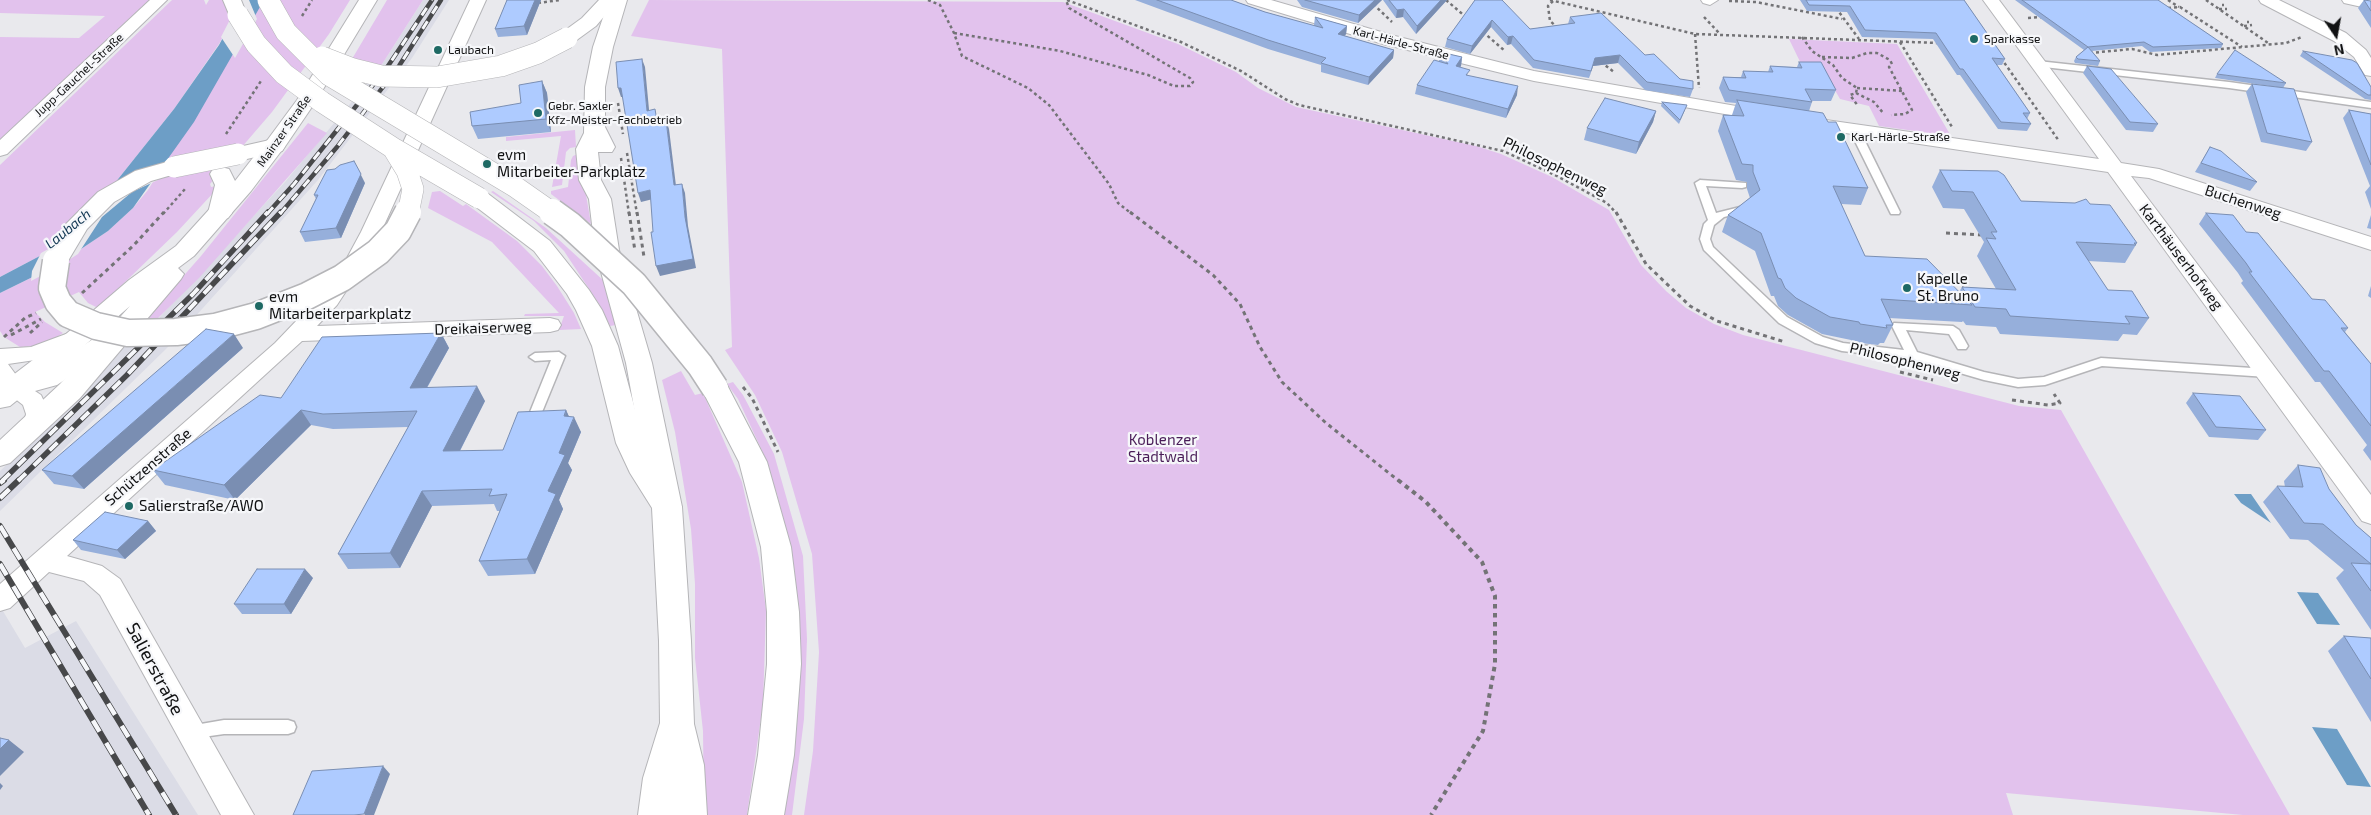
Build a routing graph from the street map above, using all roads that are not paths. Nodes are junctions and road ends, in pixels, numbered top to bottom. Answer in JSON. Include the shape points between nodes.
{"nodes":[{"id":1,"x":159,"y":0,"type":"edge"},
{"id":2,"x":232,"y":0,"type":"edge"},
{"id":3,"x":268,"y":0,"type":"edge"},
{"id":4,"x":368,"y":0,"type":"edge"},
{"id":5,"x":478,"y":0,"type":"edge"},
{"id":6,"x":609,"y":0,"type":"edge"},
{"id":7,"x":618,"y":0,"type":"edge"},
{"id":8,"x":1254,"y":0,"type":"edge"},
{"id":9,"x":1991,"y":0,"type":"edge"},
{"id":10,"x":2350,"y":0,"type":"edge"},
{"id":11,"x":2275,"y":1,"type":"edge"},
{"id":12,"x":2371,"y":4,"type":"edge"},
{"id":13,"x":300,"y":48,"type":"junction"},
{"id":14,"x":2038,"y":64,"type":"junction"},
{"id":15,"x":2371,"y":71,"type":"edge"},
{"id":16,"x":2371,"y":105,"type":"edge"},
{"id":17,"x":1854,"y":129,"type":"junction"},
{"id":18,"x":274,"y":146,"type":"junction"},
{"id":19,"x":393,"y":148,"type":"junction"},
{"id":20,"x":0,"y":150,"type":"edge"},
{"id":21,"x":2113,"y":166,"type":"junction"},
{"id":22,"x":174,"y":167,"type":"junction"},
{"id":23,"x":1742,"y":185,"type":"edge"},
{"id":24,"x":1744,"y":210,"type":"edge"},
{"id":25,"x":1895,"y":212,"type":"dead end"},
{"id":26,"x":220,"y":213,"type":"junction"},
{"id":27,"x":1713,"y":220,"type":"junction"},
{"id":28,"x":2371,"y":244,"type":"edge"},
{"id":29,"x":186,"y":251,"type":"junction"},
{"id":30,"x":550,"y":325,"type":"dead end"},
{"id":31,"x":126,"y":328,"type":"junction"},
{"id":32,"x":86,"y":331,"type":"junction"},
{"id":33,"x":297,"y":334,"type":"junction"},
{"id":34,"x":1962,"y":346,"type":"dead end"},
{"id":35,"x":1,"y":348,"type":"edge"},
{"id":36,"x":1912,"y":356,"type":"junction"},
{"id":37,"x":535,"y":357,"type":"dead end"},
{"id":38,"x":2267,"y":373,"type":"junction"},
{"id":39,"x":5,"y":385,"type":"edge"},
{"id":40,"x":534,"y":417,"type":"edge"},
{"id":41,"x":36,"y":424,"type":"junction"},
{"id":42,"x":0,"y":456,"type":"edge"},
{"id":43,"x":667,"y":507,"type":"junction"},
{"id":44,"x":2371,"y":514,"type":"edge"},
{"id":45,"x":43,"y":560,"type":"junction"},
{"id":46,"x":0,"y":600,"type":"edge"},
{"id":47,"x":676,"y":724,"type":"junction"},
{"id":48,"x":288,"y":727,"type":"dead end"},
{"id":49,"x":191,"y":735,"type":"junction"},
{"id":50,"x":238,"y":815,"type":"edge"},
{"id":51,"x":656,"y":815,"type":"edge"},
{"id":52,"x":689,"y":815,"type":"edge"},
{"id":53,"x":766,"y":815,"type":"edge"}],
"edges":[{"from":1,"to":20,"type":"street","name":"Jupp-Gauchel-Straße"},
{"from":2,"to":19,"type":"main road","bridge":true,"via":[[256,44],[284,74]]},
{"from":3,"to":13,"type":"main road","bridge":true,"via":[[286,32]]},
{"from":4,"to":18,"type":"main road","name":"Mainzer Straße","via":[[306,101]]},
{"from":5,"to":33,"type":"street","via":[[361,252],[329,300]]},
{"from":6,"to":13,"type":"main road","bridge":true,"via":[[589,22],[538,53],[501,66],[457,74],[418,78],[367,73]]},
{"from":7,"to":43,"type":"main road","via":[[597,74],[595,133],[587,149],[590,180],[600,199],[607,250],[652,420]]},
{"from":8,"to":17,"type":"street","name":"Karl-Härle-Straße","via":[[1389,40],[1534,76]]},
{"from":9,"to":14,"type":"street","name":"Karthäuserhofweg"},
{"from":10,"to":12,"type":"street"},
{"from":11,"to":15,"type":"street","via":[[2340,37],[2360,54]]},
{"from":13,"to":53,"type":"main road","bridge":true,"via":[[341,83],[467,156],[570,226],[634,284],[715,388],[753,462],[776,547],[783,612],[784,664],[776,755]]},
{"from":14,"to":16,"type":"lane","via":[[2229,84]]},
{"from":14,"to":21,"type":"street","name":"Karthäuserhofweg"},
{"from":17,"to":21,"type":"street","name":"Karl-Härle-Straße"},
{"from":17,"to":25,"type":"lane"},
{"from":18,"to":22,"type":"main road","bridge":true},
{"from":18,"to":26,"type":"main road","name":"Mainzer Straße"},
{"from":19,"to":22,"type":"main road","bridge":true,"via":[[413,189],[405,221],[378,252],[321,290],[256,316],[176,332],[121,332],[85,323],[68,314],[58,302],[52,279],[56,261],[72,232],[94,207],[112,193],[143,176]]},
{"from":19,"to":43,"type":"main road","bridge":true,"via":[[479,198],[542,246],[577,290],[604,346],[630,443],[644,473]]},
{"from":21,"to":28,"type":"street","name":"Buchenweg","via":[[2152,173]]},
{"from":21,"to":38,"type":"street","name":"Karthäuserhofweg"},
{"from":22,"to":26,"type":"main road","bridge":true,"via":[[208,169],[221,174],[226,185]]},
{"from":23,"to":27,"type":"lane","via":[[1700,183]]},
{"from":24,"to":27,"type":"lane","via":[[1720,215]]},
{"from":26,"to":29,"type":"main road","name":"Mainzer Straße"},
{"from":27,"to":36,"type":"lane","via":[[1706,231],[1708,248],[1783,320],[1819,340],[1842,347]]},
{"from":29,"to":31,"type":"main road","name":"Mainzer Straße","via":[[165,284]]},
{"from":29,"to":32,"type":"main road","name":"Mainzer Straße","via":[[138,286]]},
{"from":30,"to":33,"type":"street","name":"Dreikaiserweg"},
{"from":31,"to":39,"type":"street","name":"Mainzer Straße","via":[[49,379]]},
{"from":31,"to":41,"type":"main road","name":"Mainzer Straße"},
{"from":32,"to":35,"type":"street","via":[[48,350],[24,355]]},
{"from":32,"to":39,"type":"main road","name":"Mainzer Straße"},
{"from":33,"to":45,"type":"street","name":"Schützenstraße"},
{"from":34,"to":36,"type":"lane","via":[[1953,330],[1898,326]]},
{"from":36,"to":38,"type":"lane","via":[[2018,383],[2045,382],[2101,362]]},
{"from":37,"to":40,"type":"lane","via":[[559,356]]},
{"from":38,"to":44,"type":"street","name":"Karthäuserhofweg"},
{"from":39,"to":41,"type":"street","via":[[34,401],[38,414]]},
{"from":41,"to":42,"type":"main road","name":"Mainzer Straße"},
{"from":43,"to":47,"type":"main road"},
{"from":45,"to":46,"type":"street","name":"Schützenstraße"},
{"from":45,"to":49,"type":"street","name":"Salierstraße","via":[[92,573],[107,583]]},
{"from":47,"to":51,"type":"main road","via":[[661,778]]},
{"from":47,"to":52,"type":"main road","via":[[686,764]]},
{"from":48,"to":49,"type":"lane","via":[[219,727]]},
{"from":49,"to":50,"type":"street","name":"Salierstraße"}]}
